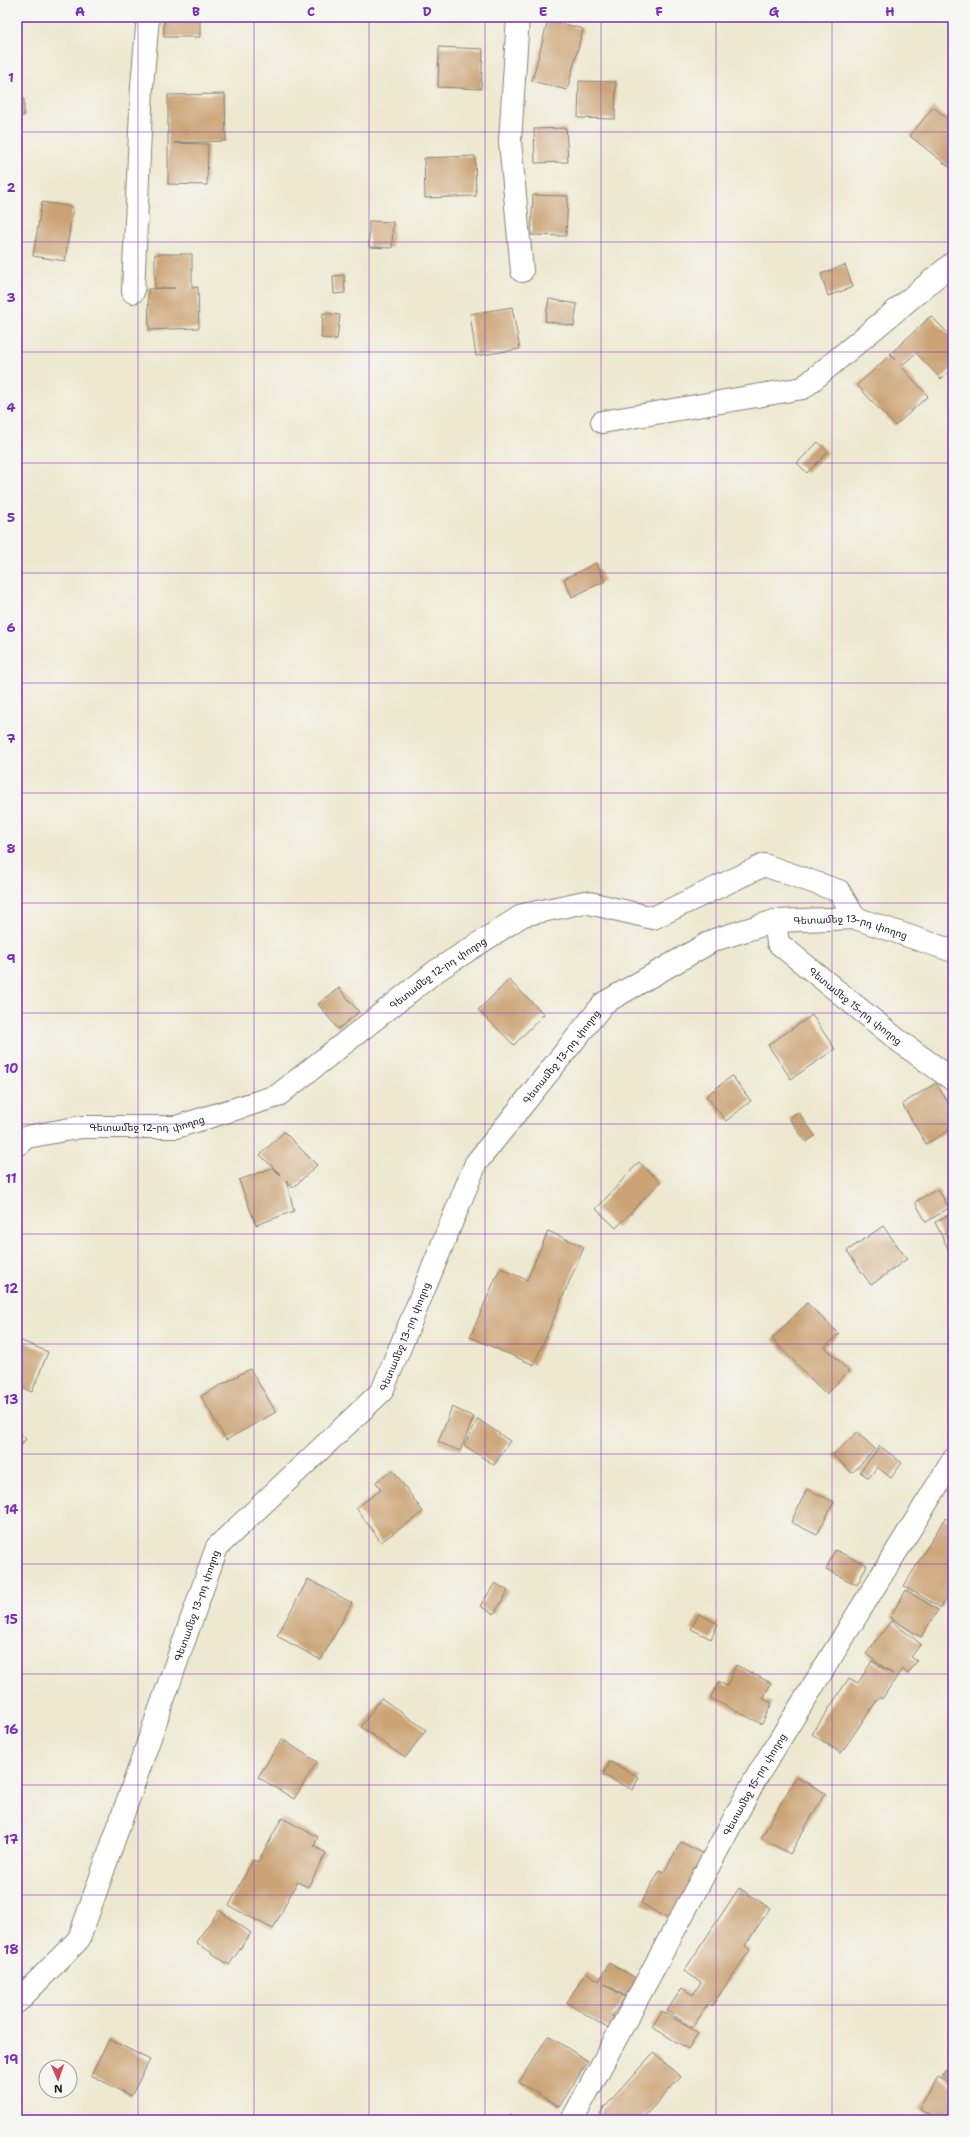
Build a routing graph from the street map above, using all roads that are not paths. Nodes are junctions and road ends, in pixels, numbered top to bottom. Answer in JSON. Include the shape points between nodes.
{"nodes":[{"id":1,"x":148,"y":17,"type":"edge"},
{"id":2,"x":518,"y":17,"type":"edge"},
{"id":3,"x":953,"y":263,"type":"edge"},
{"id":4,"x":522,"y":271,"type":"dead end"},
{"id":5,"x":133,"y":292,"type":"dead end"},
{"id":6,"x":602,"y":422,"type":"dead end"},
{"id":7,"x":855,"y":918,"type":"junction"},
{"id":8,"x":775,"y":921,"type":"junction"},
{"id":9,"x":953,"y":952,"type":"edge"},
{"id":10,"x":953,"y":1080,"type":"edge"},
{"id":11,"x":17,"y":1145,"type":"edge"},
{"id":12,"x":953,"y":1460,"type":"edge"},
{"id":13,"x":17,"y":2002,"type":"edge"},
{"id":14,"x":572,"y":2120,"type":"edge"}],
"edges":[{"from":1,"to":5,"type":"street","via":[[142,86]]},
{"from":2,"to":4,"type":"street","via":[[510,141]]},
{"from":3,"to":6,"type":"street","via":[[803,388]]},
{"from":7,"to":8,"type":"street","name":"Գետամեջ 13-րդ փողոց"},
{"from":7,"to":9,"type":"street","name":"Գետամեջ 13-րդ փողոց"},
{"from":7,"to":11,"type":"street","name":"Գետամեջ 12-րդ փողոց","via":[[839,891],[764,865],[653,918],[586,902],[523,915],[436,971],[277,1096],[176,1127],[81,1128],[27,1137]]},
{"from":8,"to":10,"type":"street","name":"Գետամեջ 15-րդ փողոց","via":[[778,943],[899,1041]]},
{"from":8,"to":13,"type":"street","name":"Գետամեջ 13-րդ փողոց","via":[[714,940],[604,1003],[476,1163],[382,1390],[217,1547],[79,1939]]},
{"from":12,"to":14,"type":"street","name":"Գետամեջ 15-րդ փողոց","via":[[756,1778]]}]}
